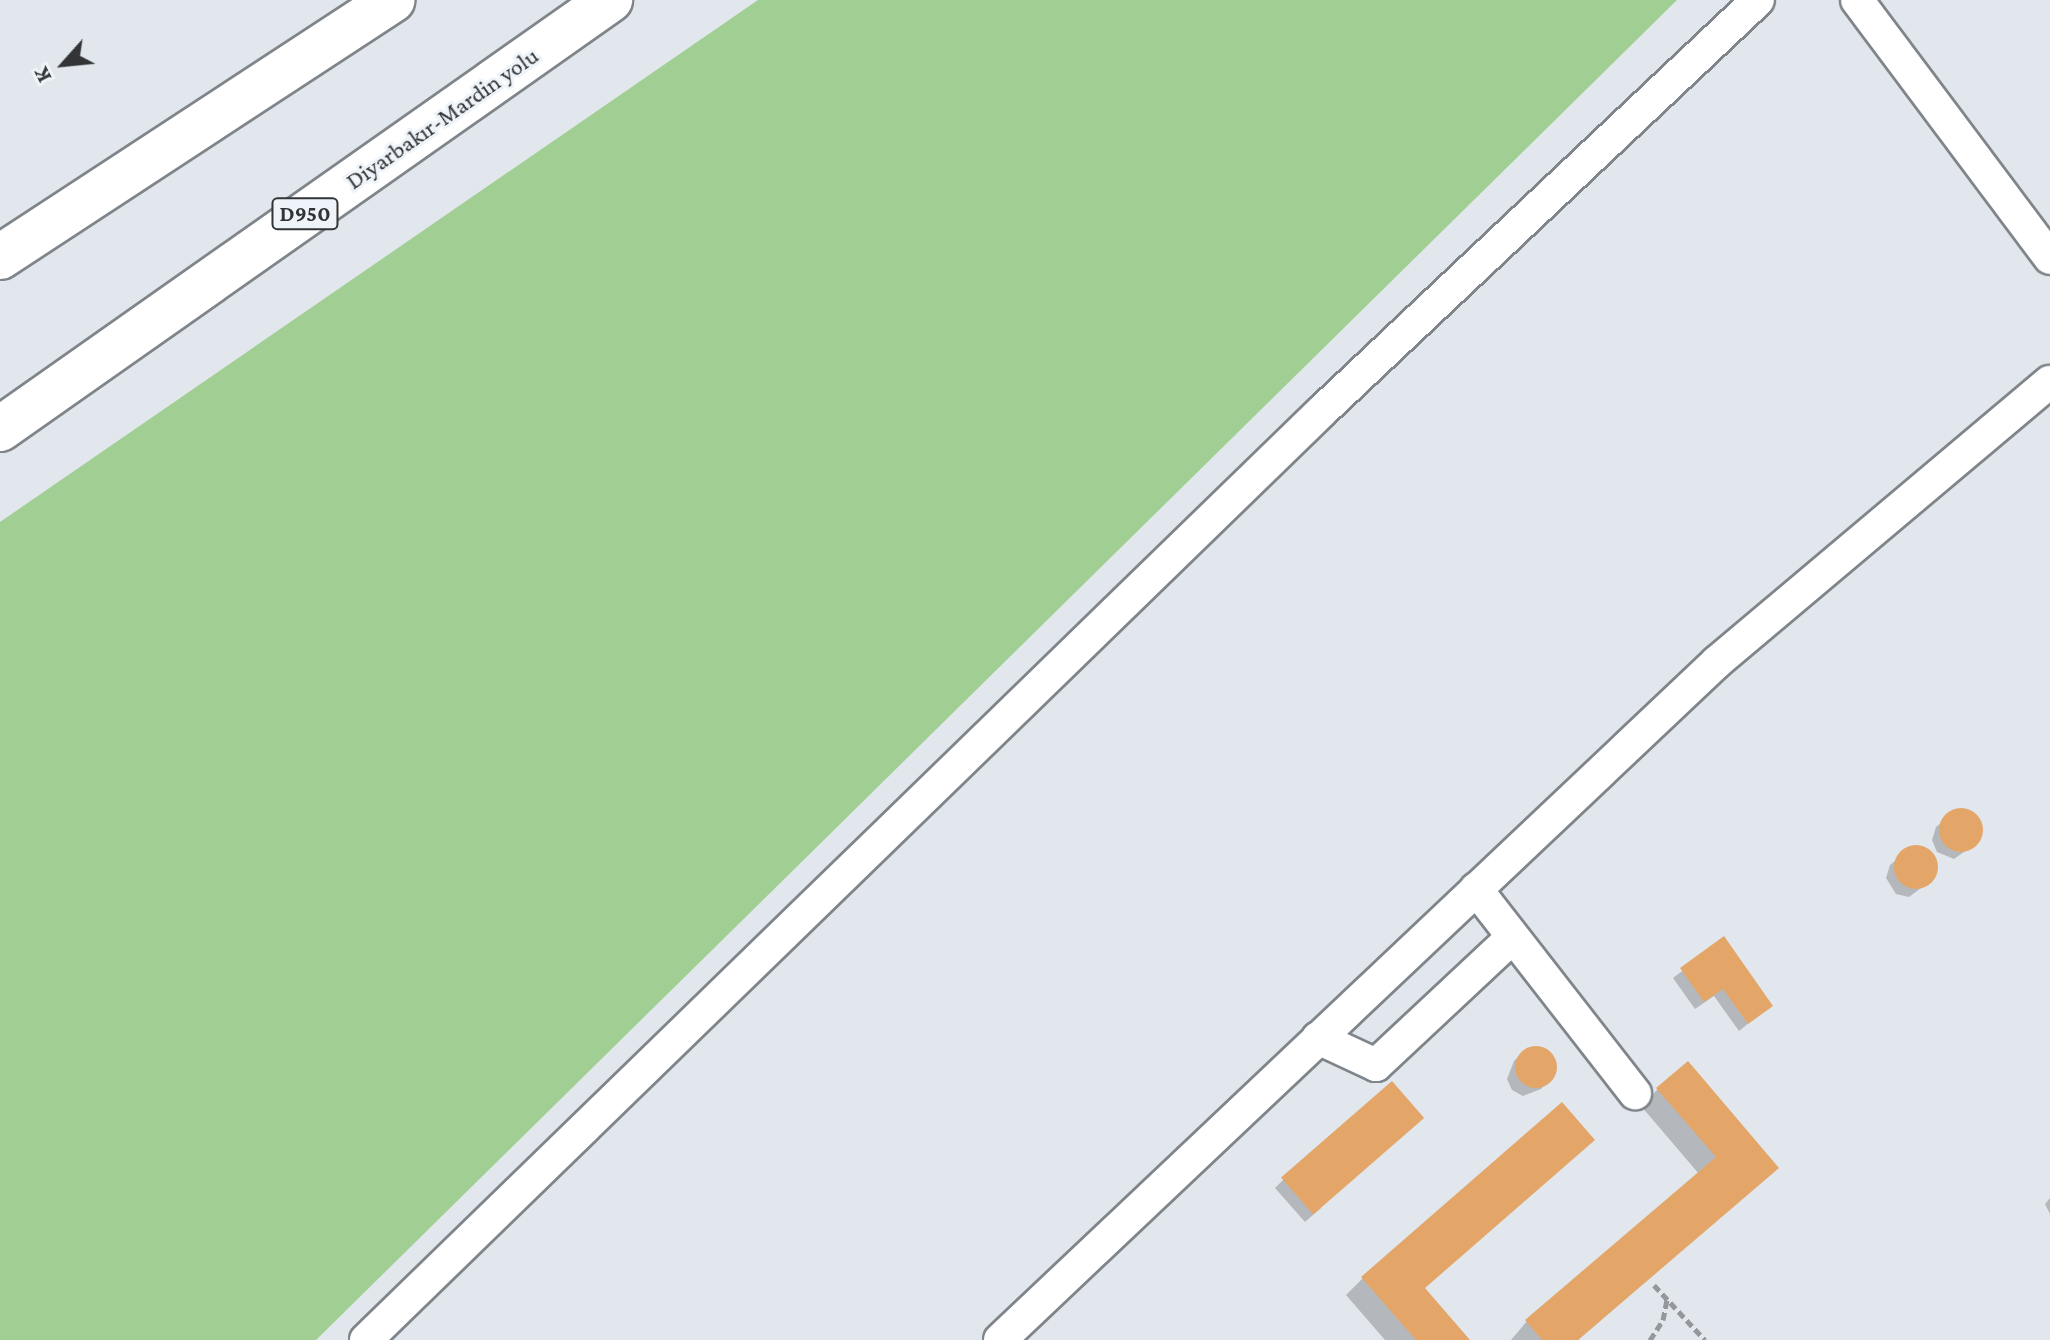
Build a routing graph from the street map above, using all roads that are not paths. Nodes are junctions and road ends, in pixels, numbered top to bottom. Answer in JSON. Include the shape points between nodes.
{"nodes":[{"id":1,"x":392,"y":0,"type":"edge"},
{"id":2,"x":610,"y":0,"type":"edge"},
{"id":3,"x":1758,"y":0,"type":"edge"},
{"id":4,"x":1857,"y":0,"type":"edge"},
{"id":5,"x":0,"y":257,"type":"edge"},
{"id":6,"x":2050,"y":258,"type":"edge"},
{"id":7,"x":2050,"y":382,"type":"edge"},
{"id":8,"x":0,"y":429,"type":"edge"},
{"id":9,"x":1476,"y":889,"type":"junction"},
{"id":10,"x":1513,"y":937,"type":"junction"},
{"id":11,"x":1318,"y":1038,"type":"junction"},
{"id":12,"x":1635,"y":1093,"type":"dead end"},
{"id":13,"x":366,"y":1340,"type":"edge"},
{"id":14,"x":1000,"y":1340,"type":"edge"}],
"edges":[{"from":1,"to":5,"type":"highway"},
{"from":2,"to":8,"type":"highway","name":"Diyarbakır-Mardin yolu","number":"D950"},
{"from":3,"to":13,"type":"street","via":[[1322,411]]},
{"from":4,"to":6,"type":"street"},
{"from":7,"to":9,"type":"street","via":[[1717,662]]},
{"from":9,"to":10,"type":"street"},
{"from":9,"to":11,"type":"street"},
{"from":10,"to":11,"type":"street","via":[[1376,1065]]},
{"from":10,"to":12,"type":"street"},
{"from":11,"to":14,"type":"street"}]}
